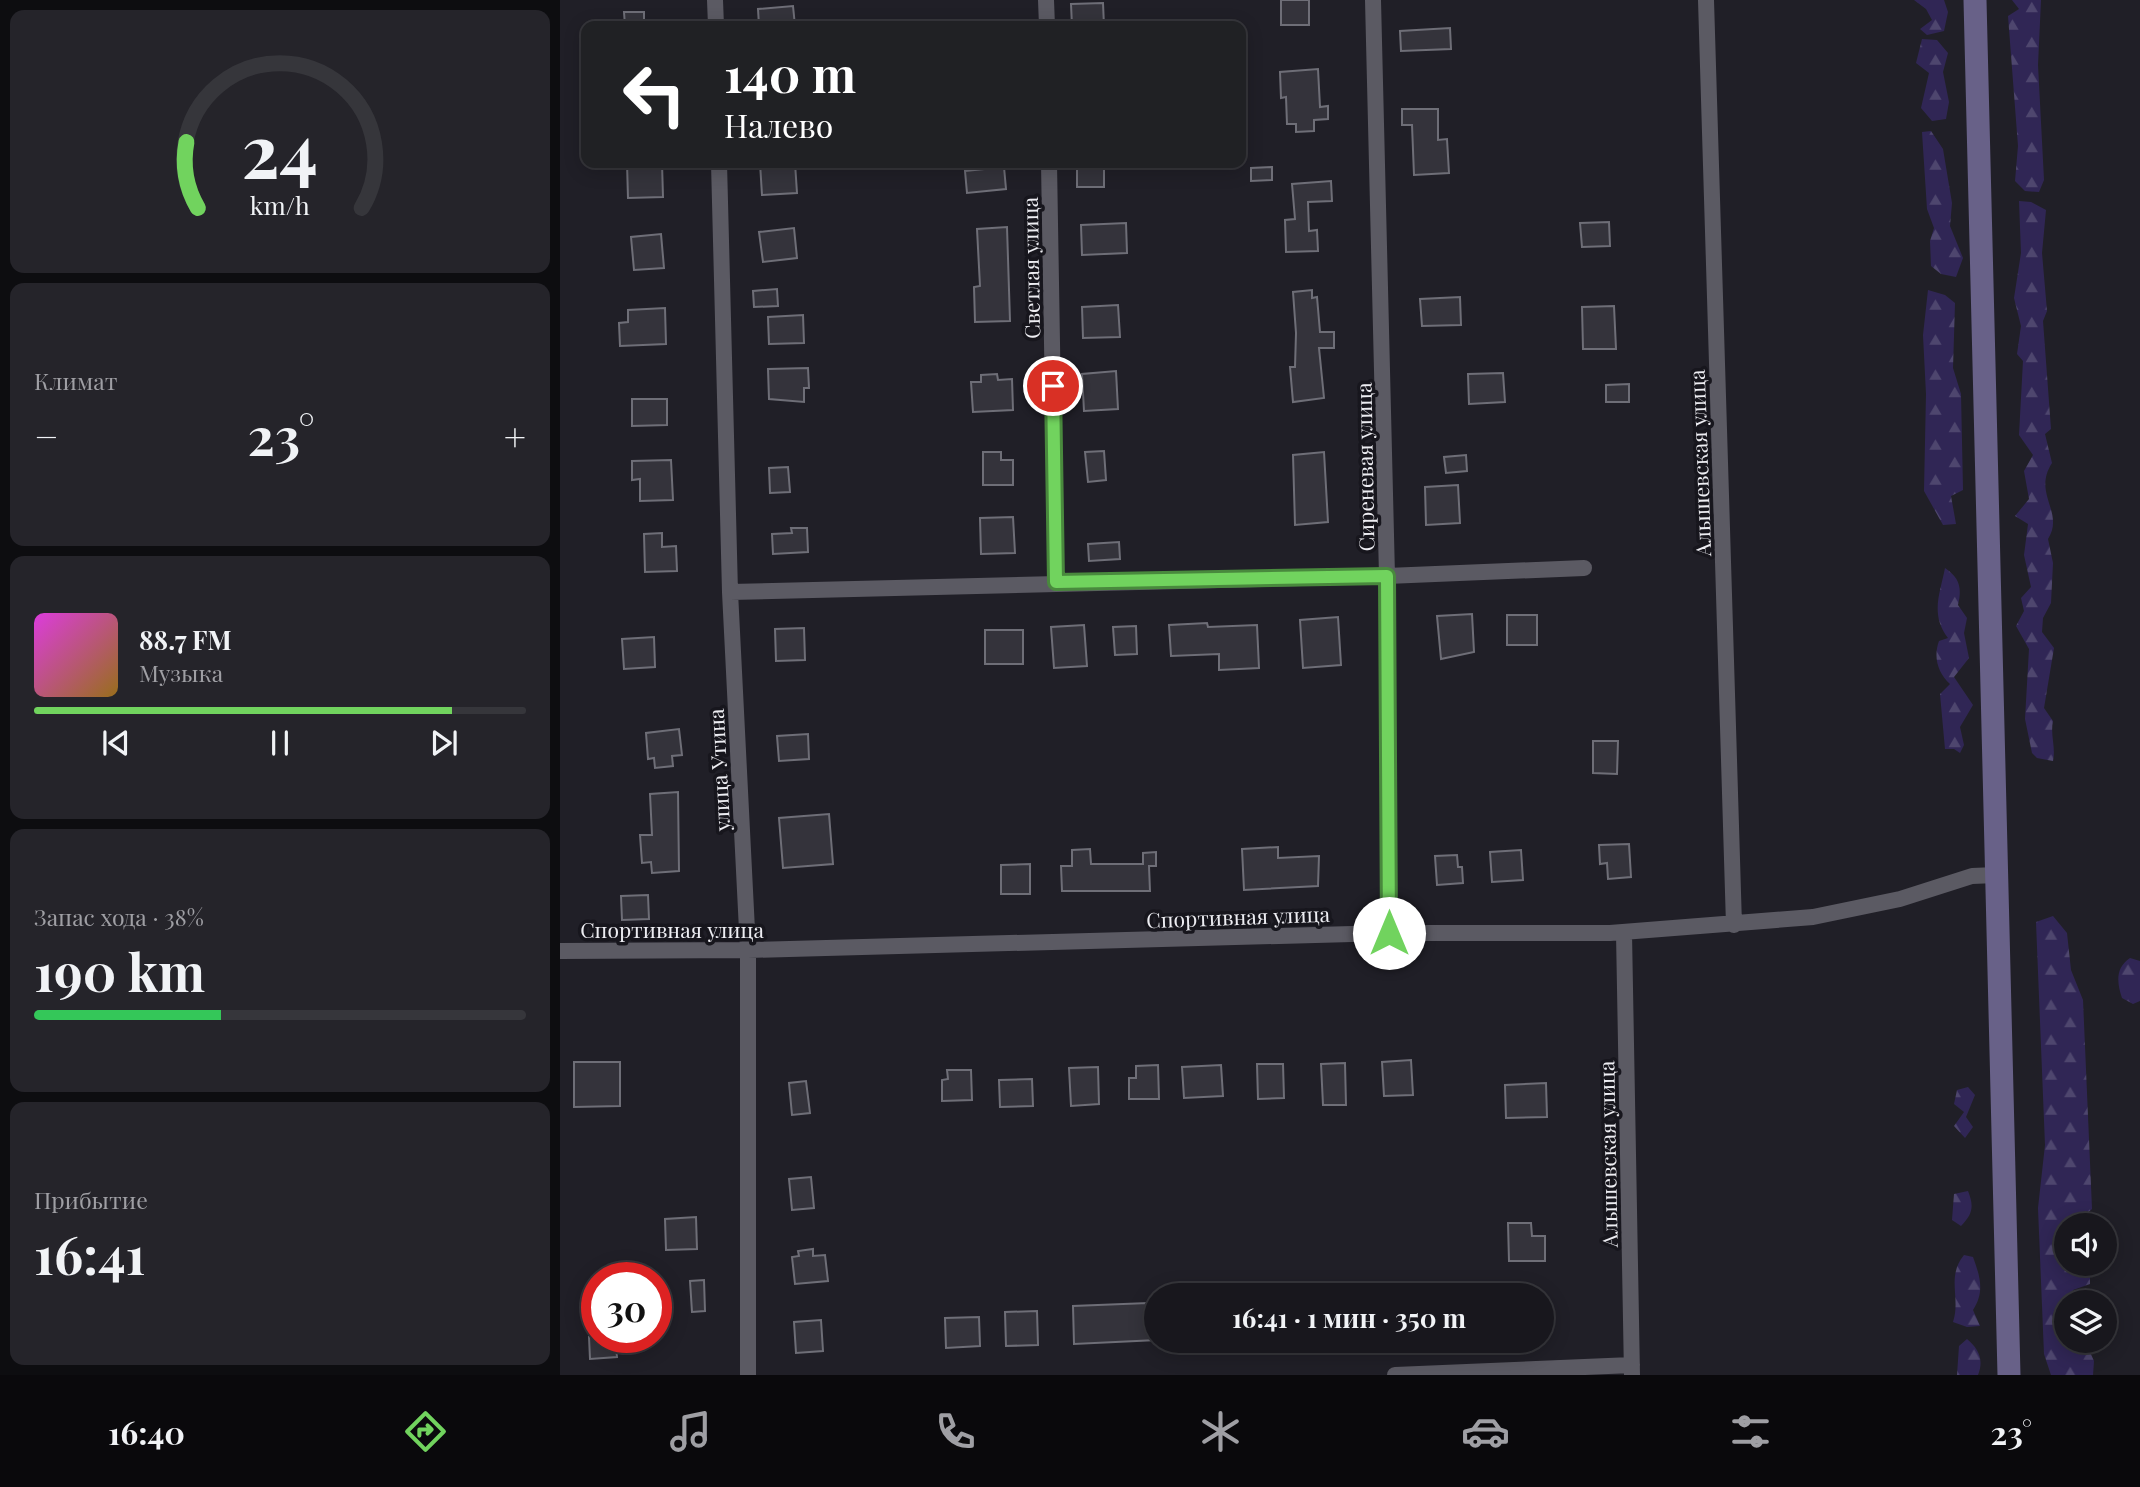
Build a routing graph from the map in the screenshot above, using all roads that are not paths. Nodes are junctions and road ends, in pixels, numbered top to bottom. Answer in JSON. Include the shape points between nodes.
{"nodes":[{"id":1,"x":715,"y":0,"type":"edge"},
{"id":2,"x":1046,"y":0,"type":"edge"},
{"id":3,"x":1373,"y":0,"type":"edge"},
{"id":4,"x":1706,"y":0,"type":"edge"},
{"id":5,"x":1975,"y":0,"type":"edge"},
{"id":6,"x":716,"y":21,"type":"edge"},
{"id":7,"x":1047,"y":21,"type":"edge"},
{"id":8,"x":719,"y":168,"type":"edge"},
{"id":9,"x":1049,"y":168,"type":"edge"},
{"id":10,"x":1584,"y":568,"type":"dead end"},
{"id":11,"x":1387,"y":576,"type":"junction"},
{"id":12,"x":1056,"y":582,"type":"junction"},
{"id":13,"x":730,"y":592,"type":"junction"},
{"id":14,"x":1996,"y":875,"type":"junction"},
{"id":15,"x":1734,"y":925,"type":"junction"},
{"id":16,"x":1389,"y":933,"type":"junction"},
{"id":17,"x":1624,"y":933,"type":"junction"},
{"id":18,"x":748,"y":950,"type":"junction"},
{"id":19,"x":560,"y":951,"type":"edge"},
{"id":20,"x":1632,"y":1370,"type":"edge"},
{"id":21,"x":748,"y":1375,"type":"edge"},
{"id":22,"x":1395,"y":1375,"type":"edge"},
{"id":23,"x":2009,"y":1375,"type":"edge"}],
"edges":[{"from":1,"to":6,"type":"street"},
{"from":2,"to":7,"type":"street"},
{"from":3,"to":11,"type":"street","name":"Сиреневая улица"},
{"from":4,"to":15,"type":"street","name":"Алышевская улица"},
{"from":5,"to":14,"type":"main road"},
{"from":8,"to":13,"type":"street","name":"улица Утина"},
{"from":9,"to":12,"type":"street","name":"Светлая улица"},
{"from":10,"to":11,"type":"street"},
{"from":11,"to":12,"type":"street"},
{"from":11,"to":16,"type":"street","name":"Сиреневая улица"},
{"from":12,"to":13,"type":"street"},
{"from":13,"to":18,"type":"street","name":"улица Утина"},
{"from":14,"to":15,"type":"street","name":"Спортивная улица","via":[[1972,876],[1900,900],[1813,917]]},
{"from":14,"to":23,"type":"main road"},
{"from":15,"to":17,"type":"street","name":"Спортивная улица"},
{"from":16,"to":17,"type":"street","name":"Спортивная улица"},
{"from":16,"to":18,"type":"street","name":"Спортивная улица"},
{"from":17,"to":20,"type":"street","name":"Алышевская улица"},
{"from":18,"to":19,"type":"street","name":"Спортивная улица"},
{"from":18,"to":21,"type":"street","name":"улица Утина"},
{"from":20,"to":22,"type":"street"}]}
